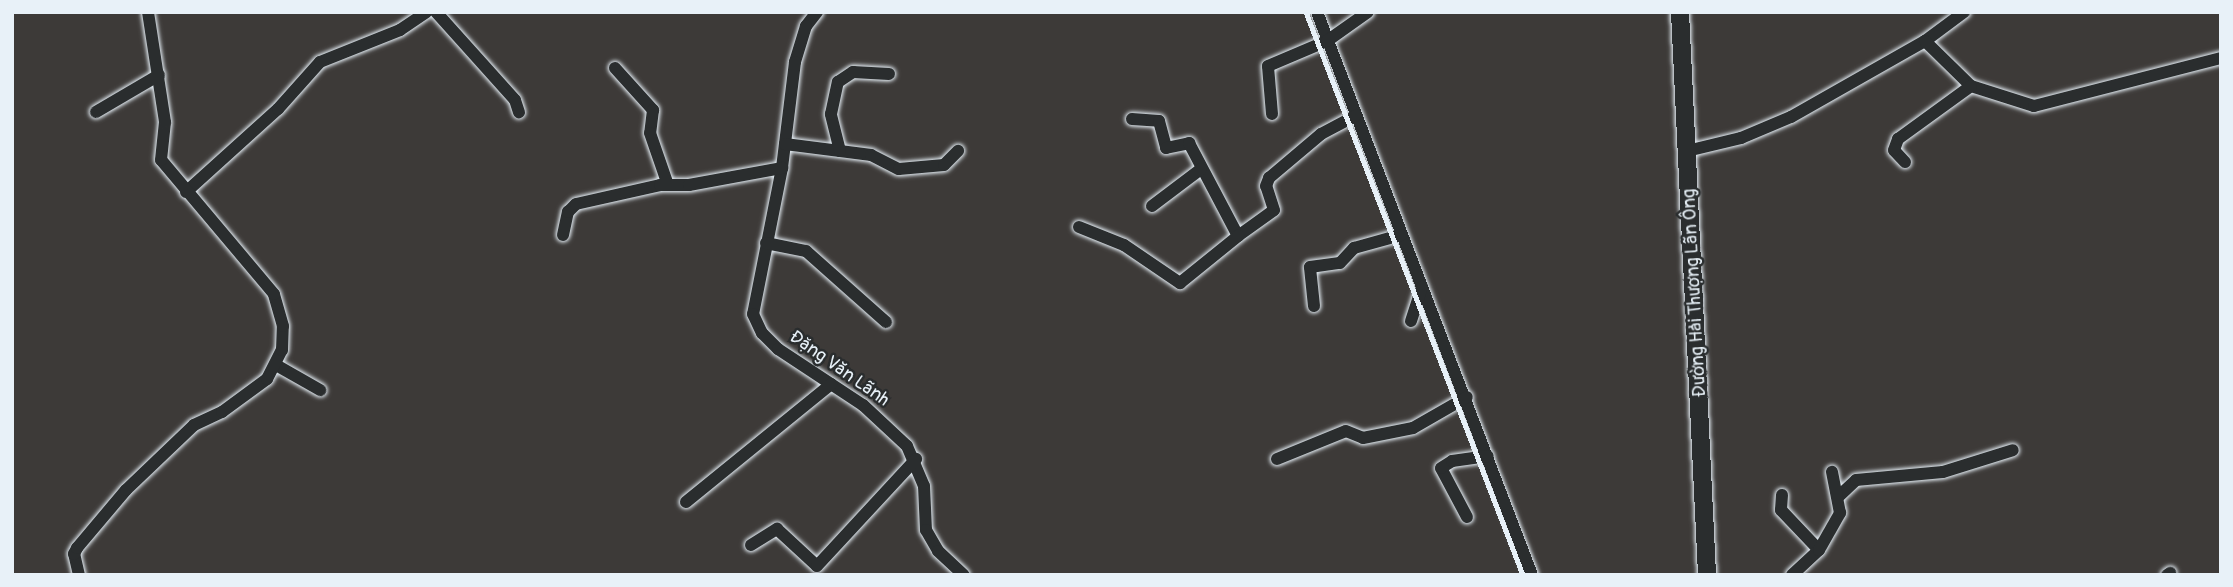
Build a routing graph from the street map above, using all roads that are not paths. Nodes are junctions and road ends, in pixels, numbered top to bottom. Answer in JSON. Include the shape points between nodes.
{"nodes":[{"id":1,"x":148,"y":12,"type":"edge"},
{"id":2,"x":427,"y":12,"type":"edge"},
{"id":3,"x":436,"y":12,"type":"edge"},
{"id":4,"x":817,"y":12,"type":"edge"},
{"id":5,"x":1317,"y":12,"type":"edge"},
{"id":6,"x":1368,"y":12,"type":"edge"},
{"id":7,"x":1680,"y":12,"type":"edge"},
{"id":8,"x":1964,"y":12,"type":"edge"},
{"id":9,"x":1327,"y":41,"type":"junction"},
{"id":10,"x":1925,"y":41,"type":"junction"},
{"id":11,"x":2221,"y":58,"type":"edge"},
{"id":12,"x":615,"y":68,"type":"dead end"},
{"id":13,"x":889,"y":74,"type":"dead end"},
{"id":14,"x":159,"y":75,"type":"junction"},
{"id":15,"x":1971,"y":86,"type":"junction"},
{"id":16,"x":96,"y":112,"type":"dead end"},
{"id":17,"x":519,"y":112,"type":"dead end"},
{"id":18,"x":1272,"y":114,"type":"dead end"},
{"id":19,"x":1356,"y":115,"type":"junction"},
{"id":20,"x":1132,"y":119,"type":"dead end"},
{"id":21,"x":785,"y":144,"type":"junction"},
{"id":22,"x":840,"y":151,"type":"junction"},
{"id":23,"x":958,"y":151,"type":"dead end"},
{"id":24,"x":1688,"y":151,"type":"junction"},
{"id":25,"x":1905,"y":162,"type":"dead end"},
{"id":26,"x":782,"y":168,"type":"junction"},
{"id":27,"x":1202,"y":169,"type":"junction"},
{"id":28,"x":668,"y":186,"type":"junction"},
{"id":29,"x":186,"y":192,"type":"junction"},
{"id":30,"x":1152,"y":206,"type":"dead end"},
{"id":31,"x":1079,"y":227,"type":"dead end"},
{"id":32,"x":564,"y":235,"type":"dead end"},
{"id":33,"x":1401,"y":235,"type":"junction"},
{"id":34,"x":1238,"y":236,"type":"junction"},
{"id":35,"x":766,"y":243,"type":"junction"},
{"id":36,"x":1422,"y":286,"type":"junction"},
{"id":37,"x":1314,"y":306,"type":"dead end"},
{"id":38,"x":1411,"y":321,"type":"dead end"},
{"id":39,"x":886,"y":322,"type":"dead end"},
{"id":40,"x":276,"y":365,"type":"junction"},
{"id":41,"x":831,"y":384,"type":"junction"},
{"id":42,"x":320,"y":390,"type":"dead end"},
{"id":43,"x":1467,"y":397,"type":"junction"},
{"id":44,"x":2013,"y":450,"type":"dead end"},
{"id":45,"x":1488,"y":456,"type":"junction"},
{"id":46,"x":916,"y":459,"type":"junction"},
{"id":47,"x":1277,"y":459,"type":"dead end"},
{"id":48,"x":1832,"y":472,"type":"dead end"},
{"id":49,"x":1783,"y":495,"type":"dead end"},
{"id":50,"x":1838,"y":497,"type":"junction"},
{"id":51,"x":686,"y":502,"type":"dead end"},
{"id":52,"x":1467,"y":517,"type":"dead end"},
{"id":53,"x":751,"y":545,"type":"dead end"},
{"id":54,"x":1819,"y":550,"type":"junction"},
{"id":55,"x":79,"y":575,"type":"edge"},
{"id":56,"x":964,"y":575,"type":"edge"},
{"id":57,"x":1532,"y":575,"type":"edge"},
{"id":58,"x":1707,"y":575,"type":"edge"},
{"id":59,"x":1792,"y":575,"type":"edge"}],
"edges":[{"from":1,"to":14,"type":"street"},
{"from":2,"to":29,"type":"street","via":[[400,30],[320,62],[278,109]]},
{"from":3,"to":17,"type":"street","via":[[515,100]]},
{"from":4,"to":21,"type":"street","name":"Đặng Văn Lãnh","via":[[799,47]]},
{"from":5,"to":9,"type":"street"},
{"from":6,"to":9,"type":"street"},
{"from":7,"to":24,"type":"street","name":"Đường Hải Thượng Lãn Ông"},
{"from":8,"to":10,"type":"street"},
{"from":9,"to":18,"type":"street","via":[[1268,66]]},
{"from":9,"to":19,"type":"street"},
{"from":10,"to":15,"type":"street"},
{"from":10,"to":24,"type":"street","via":[[1791,117],[1741,138]]},
{"from":11,"to":15,"type":"street","via":[[2041,106],[2014,103]]},
{"from":12,"to":28,"type":"street","via":[[653,110],[650,133]]},
{"from":13,"to":22,"type":"street","via":[[853,72],[838,82],[831,114]]},
{"from":14,"to":16,"type":"street"},
{"from":14,"to":29,"type":"street","via":[[165,122],[161,160]]},
{"from":15,"to":25,"type":"street","via":[[1898,139],[1894,150]]},
{"from":19,"to":33,"type":"street"},
{"from":19,"to":34,"type":"street","via":[[1321,134],[1269,178],[1266,186],[1274,210]]},
{"from":20,"to":27,"type":"street","via":[[1159,121],[1166,148],[1189,143]]},
{"from":21,"to":22,"type":"street"},
{"from":21,"to":26,"type":"street","name":"Đặng Văn Lãnh"},
{"from":22,"to":23,"type":"street","via":[[872,155],[899,169],[944,165],[952,162]]},
{"from":24,"to":58,"type":"street","name":"Đường Hải Thượng Lãn Ông"},
{"from":26,"to":28,"type":"street"},
{"from":26,"to":35,"type":"street","name":"Đặng Văn Lãnh"},
{"from":27,"to":30,"type":"street"},
{"from":27,"to":34,"type":"street"},
{"from":28,"to":32,"type":"street","via":[[576,204],[568,212]]},
{"from":29,"to":40,"type":"street","via":[[274,294],[283,326]]},
{"from":31,"to":34,"type":"street","via":[[1124,245],[1180,283]]},
{"from":33,"to":36,"type":"street"},
{"from":33,"to":37,"type":"street","via":[[1354,248],[1340,263],[1310,267]]},
{"from":35,"to":39,"type":"street","via":[[806,251]]},
{"from":35,"to":41,"type":"street","name":"Đặng Văn Lãnh","via":[[752,299],[758,325],[778,349]]},
{"from":36,"to":38,"type":"street"},
{"from":36,"to":43,"type":"street"},
{"from":40,"to":42,"type":"street"},
{"from":40,"to":55,"type":"street","via":[[244,398],[194,425],[126,491],[77,548]]},
{"from":41,"to":46,"type":"street","name":"Đặng Văn Lãnh","via":[[895,431]]},
{"from":41,"to":51,"type":"street"},
{"from":43,"to":45,"type":"street"},
{"from":43,"to":47,"type":"street","via":[[1413,428],[1363,438],[1346,431]]},
{"from":44,"to":50,"type":"street","via":[[1943,472],[1856,480]]},
{"from":45,"to":52,"type":"street","via":[[1452,461],[1441,468]]},
{"from":45,"to":57,"type":"street"},
{"from":46,"to":53,"type":"street","via":[[817,566],[777,530]]},
{"from":46,"to":56,"type":"street","name":"Đặng Văn Lãnh","via":[[924,486],[926,530],[938,551]]},
{"from":48,"to":50,"type":"street"},
{"from":49,"to":54,"type":"street","via":[[1781,510]]},
{"from":50,"to":54,"type":"street","via":[[1840,513]]},
{"from":54,"to":59,"type":"street"}]}
